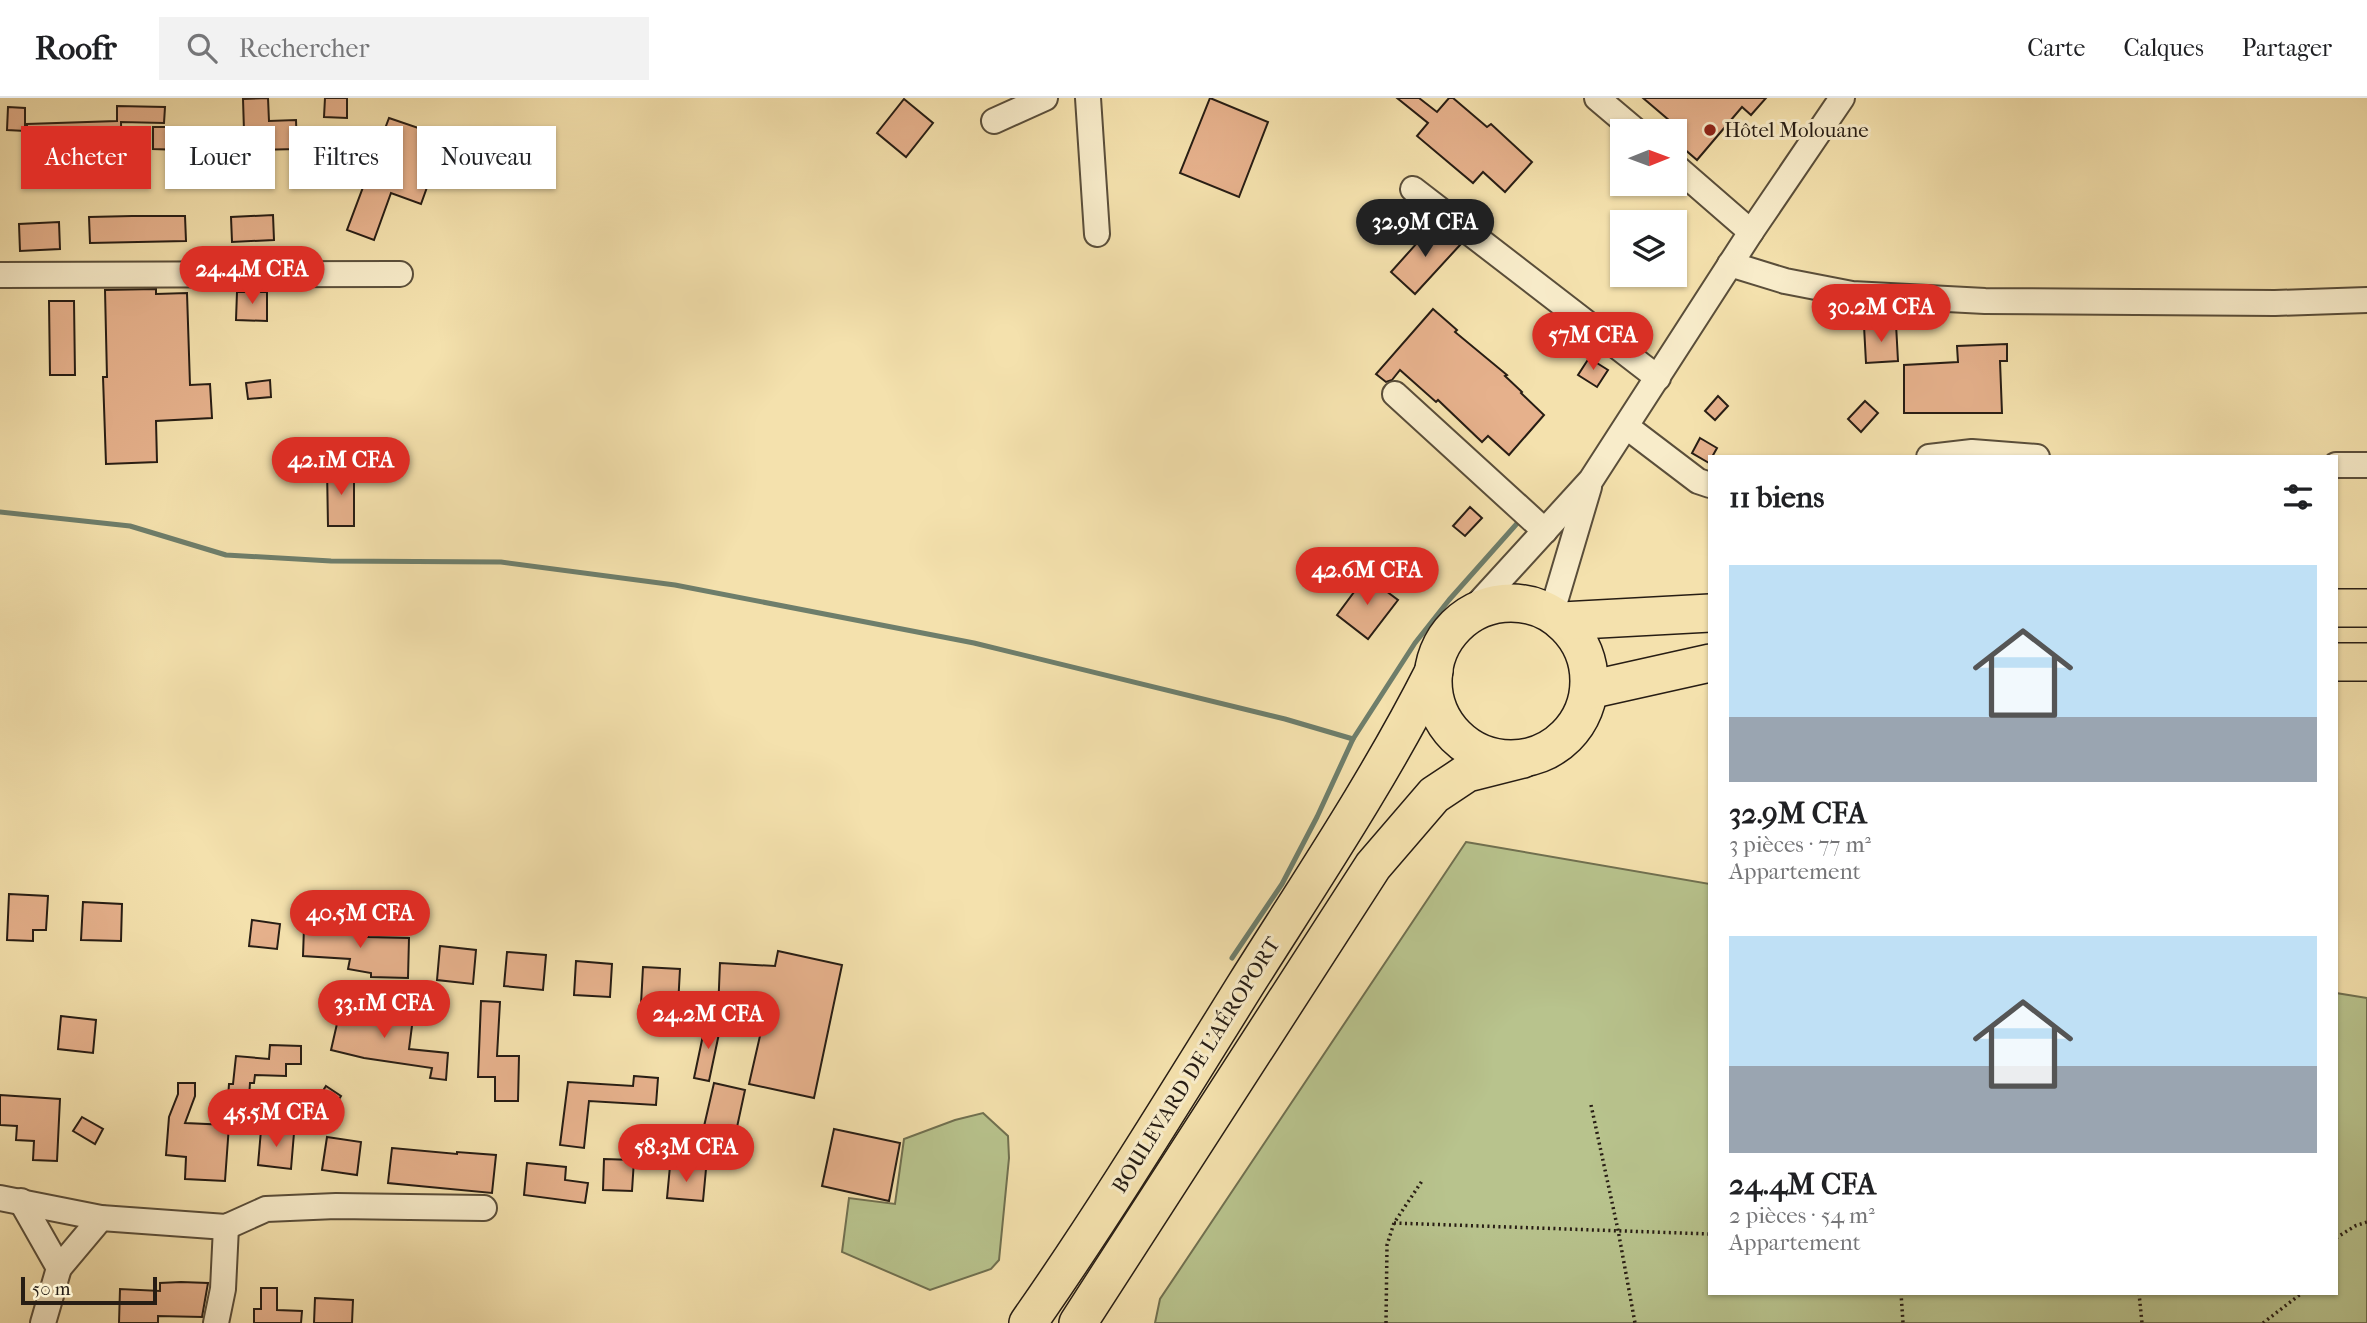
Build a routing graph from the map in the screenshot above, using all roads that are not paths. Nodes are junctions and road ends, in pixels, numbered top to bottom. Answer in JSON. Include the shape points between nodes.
{"nodes":[{"id":1,"x":1045,"y":98,"type":"edge"},
{"id":2,"x":1088,"y":98,"type":"edge"},
{"id":3,"x":1597,"y":98,"type":"edge"},
{"id":4,"x":1842,"y":98,"type":"edge"},
{"id":5,"x":1622,"y":119,"type":"edge"},
{"id":6,"x":994,"y":121,"type":"dead end"},
{"id":7,"x":1687,"y":176,"type":"edge"},
{"id":8,"x":1413,"y":189,"type":"dead end"},
{"id":9,"x":1751,"y":232,"type":"junction"},
{"id":10,"x":1097,"y":234,"type":"dead end"},
{"id":11,"x":1730,"y":264,"type":"junction"},
{"id":12,"x":400,"y":274,"type":"dead end"},
{"id":13,"x":0,"y":275,"type":"edge"},
{"id":14,"x":2367,"y":300,"type":"edge"},
{"id":15,"x":1658,"y":378,"type":"junction"},
{"id":16,"x":1395,"y":394,"type":"dead end"},
{"id":17,"x":1627,"y":427,"type":"junction"},
{"id":18,"x":1946,"y":455,"type":"edge"},
{"id":19,"x":2011,"y":455,"type":"edge"},
{"id":20,"x":2338,"y":465,"type":"edge"},
{"id":21,"x":2367,"y":465,"type":"edge"},
{"id":22,"x":1591,"y":480,"type":"junction"},
{"id":23,"x":1708,"y":484,"type":"edge"},
{"id":24,"x":1545,"y":531,"type":"junction"},
{"id":25,"x":2338,"y":608,"type":"edge"},
{"id":26,"x":2367,"y":608,"type":"edge"},
{"id":27,"x":1708,"y":613,"type":"edge"},
{"id":28,"x":1466,"y":617,"type":"junction"},
{"id":29,"x":1556,"y":618,"type":"junction"},
{"id":30,"x":2338,"y":662,"type":"edge"},
{"id":31,"x":2367,"y":662,"type":"edge"},
{"id":32,"x":1708,"y":663,"type":"edge"},
{"id":33,"x":1434,"y":671,"type":"junction"},
{"id":34,"x":1589,"y":690,"type":"junction"},
{"id":35,"x":1523,"y":759,"type":"junction"},
{"id":36,"x":10,"y":1199,"type":"edge"},
{"id":37,"x":484,"y":1208,"type":"dead end"},
{"id":38,"x":101,"y":1218,"type":"junction"},
{"id":39,"x":226,"y":1227,"type":"junction"},
{"id":40,"x":59,"y":1268,"type":"junction"},
{"id":41,"x":43,"y":1323,"type":"edge"},
{"id":42,"x":216,"y":1323,"type":"edge"},
{"id":43,"x":1028,"y":1323,"type":"edge"},
{"id":44,"x":1078,"y":1323,"type":"edge"}],
"edges":[{"from":1,"to":6,"type":"street"},
{"from":2,"to":10,"type":"street"},
{"from":3,"to":5,"type":"street"},
{"from":4,"to":9,"type":"street"},
{"from":7,"to":9,"type":"street"},
{"from":8,"to":15,"type":"street"},
{"from":9,"to":11,"type":"street"},
{"from":11,"to":14,"type":"street","via":[[1852,294],[1998,301]]},
{"from":11,"to":15,"type":"street"},
{"from":12,"to":13,"type":"street"},
{"from":15,"to":17,"type":"street"},
{"from":16,"to":24,"type":"street"},
{"from":17,"to":22,"type":"street"},
{"from":17,"to":23,"type":"street"},
{"from":18,"to":19,"type":"street"},
{"from":20,"to":21,"type":"street"},
{"from":22,"to":24,"type":"street"},
{"from":22,"to":29,"type":"street"},
{"from":24,"to":28,"type":"street"},
{"from":25,"to":26,"type":"highway"},
{"from":27,"to":29,"type":"highway"},
{"from":28,"to":29,"type":"highway","via":[[1489,606],[1514,602],[1540,608]]},
{"from":28,"to":33,"type":"highway","via":[[1439,650]]},
{"from":29,"to":34,"type":"highway","via":[[1578,641],[1587,664]]},
{"from":30,"to":31,"type":"highway"},
{"from":32,"to":34,"type":"highway"},
{"from":33,"to":35,"type":"highway","via":[[1434,695],[1442,718],[1457,737],[1476,751]]},
{"from":33,"to":43,"type":"highway","name":"BOULEVARD DE L'AÉROPORT","via":[[1360,804],[1080,1249]]},
{"from":34,"to":35,"type":"highway","via":[[1582,714],[1567,736],[1547,751]]},
{"from":35,"to":44,"type":"highway","name":"BOULEVARD DE L'AÉROPORT","via":[[1467,773],[1434,795],[1373,866]]},
{"from":36,"to":38,"type":"street"},
{"from":36,"to":40,"type":"street"},
{"from":37,"to":39,"type":"street","via":[[265,1209]]},
{"from":38,"to":39,"type":"street"},
{"from":38,"to":40,"type":"street"},
{"from":39,"to":42,"type":"street"},
{"from":40,"to":41,"type":"street"}]}
